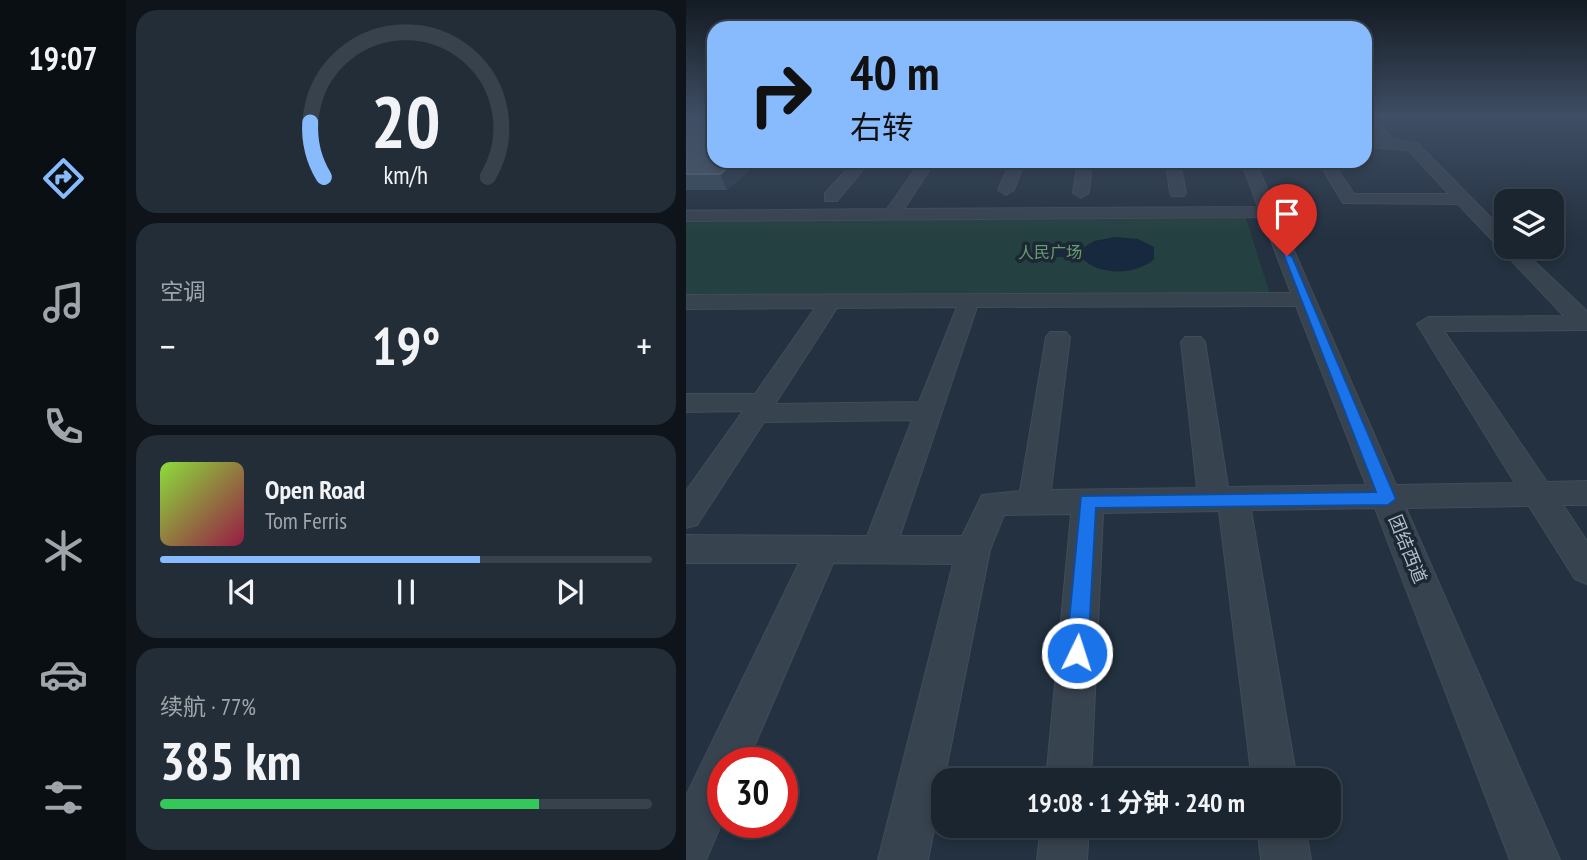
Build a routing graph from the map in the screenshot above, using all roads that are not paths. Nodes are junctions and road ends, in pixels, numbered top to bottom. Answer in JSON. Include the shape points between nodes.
{"nodes":[{"id":1,"x":1422,"y":156,"type":"edge"},
{"id":2,"x":857,"y":168,"type":"edge"},
{"id":3,"x":923,"y":168,"type":"edge"},
{"id":4,"x":1015,"y":168,"type":"edge"},
{"id":5,"x":1084,"y":168,"type":"edge"},
{"id":6,"x":1174,"y":168,"type":"edge"},
{"id":7,"x":1251,"y":168,"type":"edge"},
{"id":8,"x":1329,"y":168,"type":"edge"},
{"id":9,"x":1006,"y":190,"type":"dead end"},
{"id":10,"x":1081,"y":193,"type":"dead end"},
{"id":11,"x":1178,"y":193,"type":"dead end"},
{"id":12,"x":831,"y":197,"type":"dead end"},
{"id":13,"x":1462,"y":198,"type":"junction"},
{"id":14,"x":1269,"y":212,"type":"junction"},
{"id":15,"x":892,"y":215,"type":"junction"},
{"id":16,"x":686,"y":216,"type":"edge"},
{"id":17,"x":1494,"y":231,"type":"edge"},
{"id":18,"x":1521,"y":259,"type":"edge"},
{"id":19,"x":1305,"y":299,"type":"junction"},
{"id":20,"x":831,"y":301,"type":"junction"},
{"id":21,"x":686,"y":302,"type":"edge"},
{"id":22,"x":967,"y":310,"type":"dead end"},
{"id":23,"x":1587,"y":321,"type":"edge"},
{"id":24,"x":1058,"y":337,"type":"dead end"},
{"id":25,"x":1193,"y":342,"type":"dead end"},
{"id":26,"x":686,"y":403,"type":"edge"},
{"id":27,"x":759,"y":408,"type":"junction"},
{"id":28,"x":929,"y":411,"type":"junction"},
{"id":29,"x":1538,"y":493,"type":"junction"},
{"id":30,"x":1587,"y":493,"type":"edge"},
{"id":31,"x":1388,"y":499,"type":"junction"},
{"id":32,"x":1224,"y":500,"type":"junction"},
{"id":33,"x":1034,"y":501,"type":"junction"},
{"id":34,"x":1088,"y":501,"type":"junction"},
{"id":35,"x":686,"y":516,"type":"edge"},
{"id":36,"x":686,"y":549,"type":"edge"},
{"id":37,"x":822,"y":550,"type":"junction"},
{"id":38,"x":878,"y":550,"type":"junction"},
{"id":39,"x":973,"y":550,"type":"junction"},
{"id":40,"x":1587,"y":569,"type":"edge"},
{"id":41,"x":732,"y":747,"type":"edge"},
{"id":42,"x":1069,"y":768,"type":"edge"},
{"id":43,"x":1273,"y":768,"type":"edge"},
{"id":44,"x":707,"y":803,"type":"edge"},
{"id":45,"x":1064,"y":838,"type":"edge"},
{"id":46,"x":1283,"y":838,"type":"edge"},
{"id":47,"x":686,"y":849,"type":"edge"},
{"id":48,"x":903,"y":860,"type":"edge"},
{"id":49,"x":1062,"y":860,"type":"edge"},
{"id":50,"x":1286,"y":860,"type":"edge"},
{"id":51,"x":1535,"y":860,"type":"edge"}],
"edges":[{"from":1,"to":13,"type":"street"},
{"from":2,"to":12,"type":"street"},
{"from":3,"to":15,"type":"street"},
{"from":4,"to":9,"type":"street"},
{"from":5,"to":10,"type":"street"},
{"from":6,"to":11,"type":"street"},
{"from":7,"to":14,"type":"street","name":"团结西道"},
{"from":8,"to":13,"type":"street","via":[[1349,199]]},
{"from":13,"to":17,"type":"street"},
{"from":14,"to":15,"type":"street"},
{"from":14,"to":19,"type":"street","name":"团结西道"},
{"from":15,"to":16,"type":"street"},
{"from":18,"to":23,"type":"street","via":[[1572,312]]},
{"from":19,"to":20,"type":"street"},
{"from":19,"to":31,"type":"street","name":"团结西道"},
{"from":20,"to":21,"type":"street"},
{"from":20,"to":27,"type":"street"},
{"from":22,"to":28,"type":"street"},
{"from":23,"to":29,"type":"street","via":[[1428,324]]},
{"from":24,"to":33,"type":"street"},
{"from":25,"to":32,"type":"street"},
{"from":26,"to":27,"type":"street"},
{"from":27,"to":28,"type":"street"},
{"from":27,"to":35,"type":"street"},
{"from":28,"to":38,"type":"street"},
{"from":29,"to":30,"type":"street"},
{"from":29,"to":31,"type":"street"},
{"from":29,"to":40,"type":"street"},
{"from":31,"to":32,"type":"street"},
{"from":31,"to":51,"type":"street","name":"团结西道"},
{"from":32,"to":34,"type":"street"},
{"from":32,"to":43,"type":"street"},
{"from":33,"to":34,"type":"street"},
{"from":33,"to":39,"type":"street","via":[[993,503]]},
{"from":34,"to":42,"type":"street"},
{"from":36,"to":37,"type":"street"},
{"from":37,"to":38,"type":"street"},
{"from":37,"to":41,"type":"street"},
{"from":38,"to":39,"type":"street"},
{"from":39,"to":48,"type":"street"},
{"from":44,"to":47,"type":"street"},
{"from":45,"to":49,"type":"street"},
{"from":46,"to":50,"type":"street"}]}
